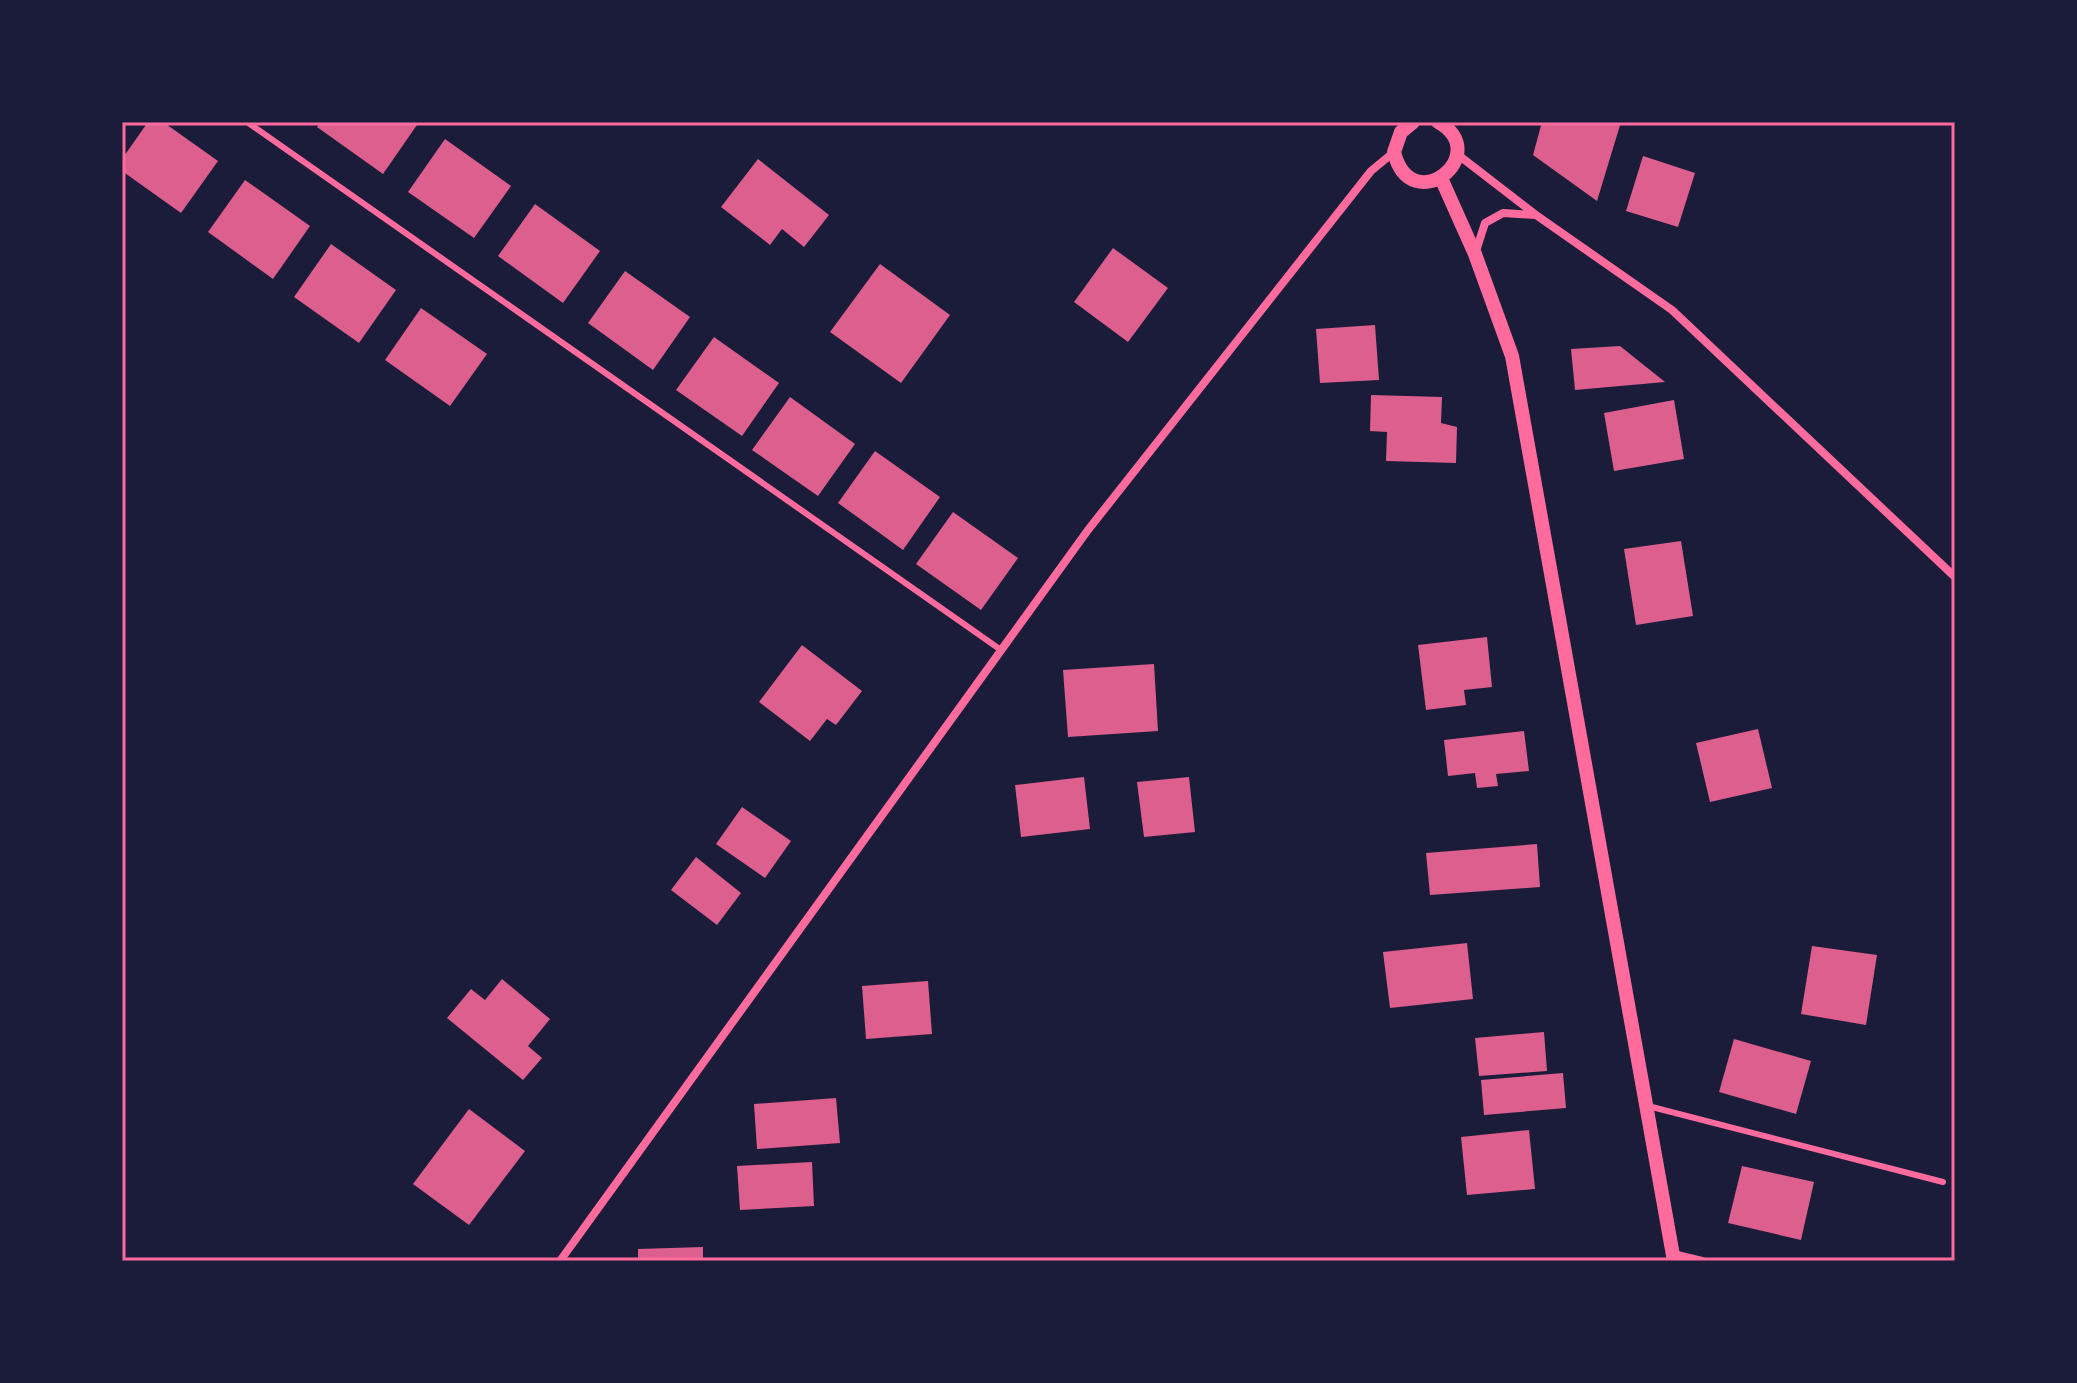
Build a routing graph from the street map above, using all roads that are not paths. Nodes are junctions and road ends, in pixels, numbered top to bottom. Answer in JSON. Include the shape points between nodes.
{"nodes":[{"id":1,"x":247,"y":122,"type":"edge"},
{"id":2,"x":1438,"y":122,"type":"edge"},
{"id":3,"x":1409,"y":123,"type":"edge"},
{"id":4,"x":1394,"y":152,"type":"junction"},
{"id":5,"x":1457,"y":154,"type":"junction"},
{"id":6,"x":1441,"y":178,"type":"junction"},
{"id":7,"x":1536,"y":215,"type":"junction"},
{"id":8,"x":1475,"y":254,"type":"junction"},
{"id":9,"x":1955,"y":577,"type":"edge"},
{"id":10,"x":1001,"y":650,"type":"junction"},
{"id":11,"x":1648,"y":1106,"type":"junction"},
{"id":12,"x":1943,"y":1182,"type":"dead end"},
{"id":13,"x":1673,"y":1258,"type":"edge"},
{"id":14,"x":560,"y":1261,"type":"edge"},
{"id":15,"x":1702,"y":1261,"type":"edge"}],
"edges":[{"from":1,"to":10,"type":"lane"},
{"from":2,"to":5,"type":"street","via":[[1453,134]]},
{"from":3,"to":4,"type":"street"},
{"from":4,"to":6,"type":"street","via":[[1410,178]]},
{"from":4,"to":10,"type":"street","via":[[1341,208],[1088,530]]},
{"from":5,"to":6,"type":"street"},
{"from":5,"to":7,"type":"street"},
{"from":6,"to":8,"type":"street"},
{"from":7,"to":8,"type":"street","via":[[1503,213],[1485,223]]},
{"from":7,"to":9,"type":"street","via":[[1672,310]]},
{"from":8,"to":11,"type":"street","via":[[1512,356]]},
{"from":10,"to":14,"type":"street"},
{"from":11,"to":12,"type":"lane"},
{"from":11,"to":13,"type":"street"},
{"from":13,"to":15,"type":"street"}]}
